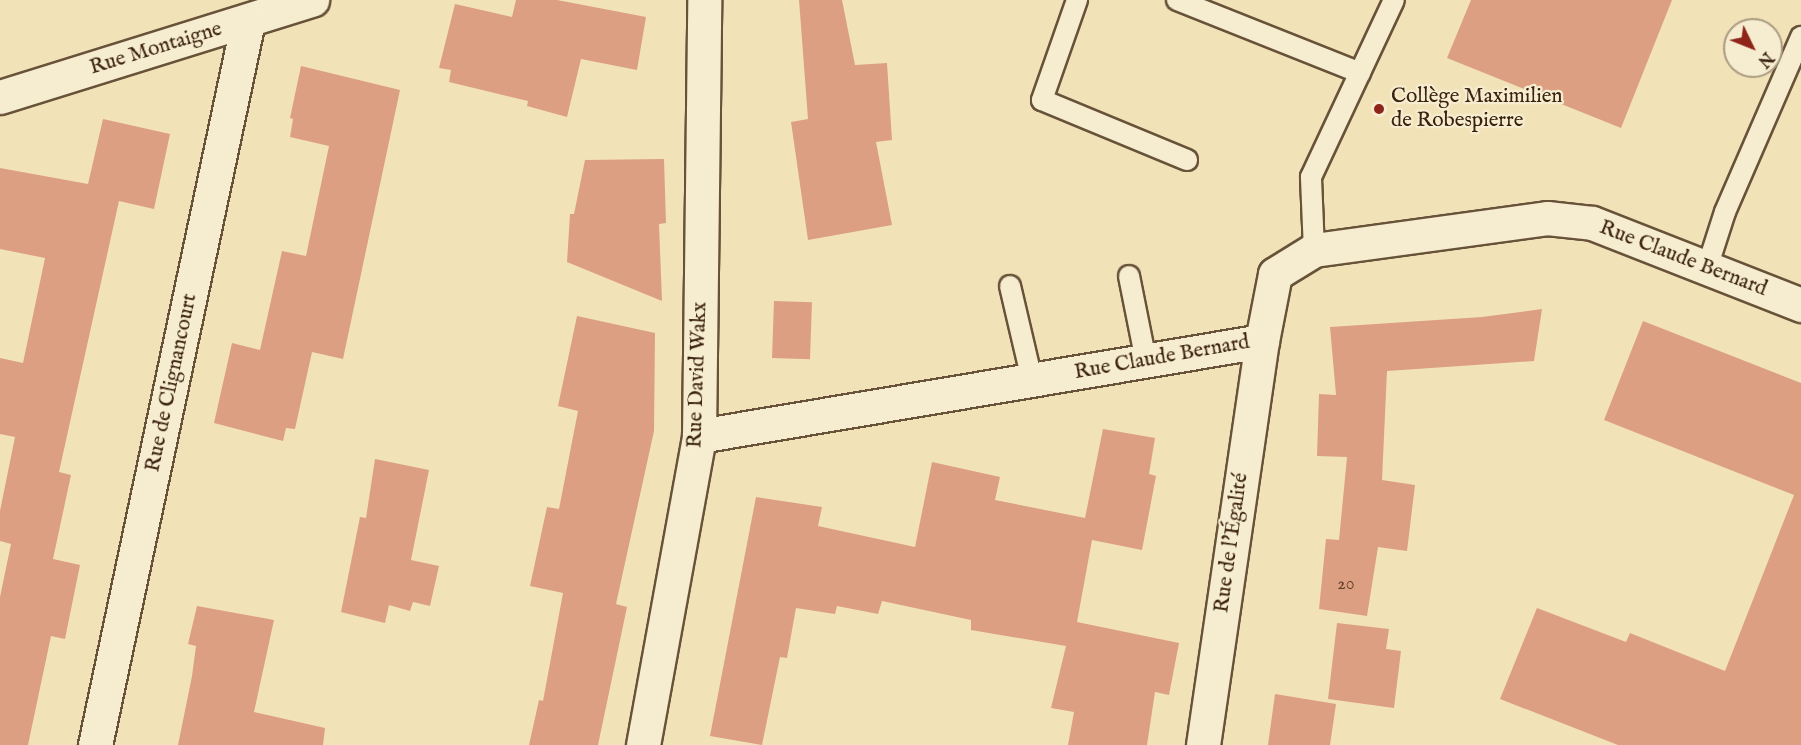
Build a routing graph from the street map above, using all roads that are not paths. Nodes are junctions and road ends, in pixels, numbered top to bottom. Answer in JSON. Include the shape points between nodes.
{"nodes":[{"id":1,"x":312,"y":0,"type":"edge"},
{"id":2,"x":704,"y":0,"type":"edge"},
{"id":3,"x":1077,"y":0,"type":"edge"},
{"id":4,"x":1177,"y":0,"type":"edge"},
{"id":5,"x":1394,"y":0,"type":"edge"},
{"id":6,"x":248,"y":21,"type":"junction"},
{"id":7,"x":1801,"y":37,"type":"edge"},
{"id":8,"x":1360,"y":73,"type":"junction"},
{"id":9,"x":0,"y":97,"type":"edge"},
{"id":10,"x":1187,"y":160,"type":"dead end"},
{"id":11,"x":1314,"y":250,"type":"junction"},
{"id":12,"x":1707,"y":268,"type":"junction"},
{"id":13,"x":1129,"y":276,"type":"dead end"},
{"id":14,"x":1010,"y":286,"type":"dead end"},
{"id":15,"x":1801,"y":305,"type":"edge"},
{"id":16,"x":1262,"y":341,"type":"junction"},
{"id":17,"x":1146,"y":361,"type":"junction"},
{"id":18,"x":1032,"y":380,"type":"junction"},
{"id":19,"x":699,"y":436,"type":"junction"},
{"id":20,"x":95,"y":745,"type":"edge"},
{"id":21,"x":643,"y":745,"type":"edge"},
{"id":22,"x":1203,"y":745,"type":"edge"}],
"edges":[{"from":1,"to":6,"type":"street","name":"Rue Montaigne"},
{"from":2,"to":19,"type":"street","name":"Rue David Wakx"},
{"from":3,"to":10,"type":"lane","via":[[1042,100]]},
{"from":4,"to":8,"type":"lane"},
{"from":5,"to":8,"type":"lane"},
{"from":6,"to":9,"type":"street","name":"Rue Montaigne"},
{"from":6,"to":20,"type":"street","name":"Rue de Clignancourt"},
{"from":7,"to":12,"type":"lane","via":[[1725,212]]},
{"from":8,"to":11,"type":"lane","via":[[1311,177]]},
{"from":11,"to":12,"type":"street","name":"Rue Claude Bernard","via":[[1547,218],[1592,223]]},
{"from":11,"to":16,"type":"street","name":"Rue Claude Bernard","via":[[1275,274]]},
{"from":12,"to":15,"type":"street","name":"Rue Claude Bernard"},
{"from":13,"to":17,"type":"lane"},
{"from":14,"to":18,"type":"lane"},
{"from":16,"to":17,"type":"street","name":"Rue Claude Bernard"},
{"from":16,"to":22,"type":"street","name":"Rue de l'Égalité"},
{"from":17,"to":18,"type":"street","name":"Rue Claude Bernard"},
{"from":18,"to":19,"type":"street","name":"Rue Claude Bernard"},
{"from":19,"to":21,"type":"street","name":"Rue David Wakx"}]}
